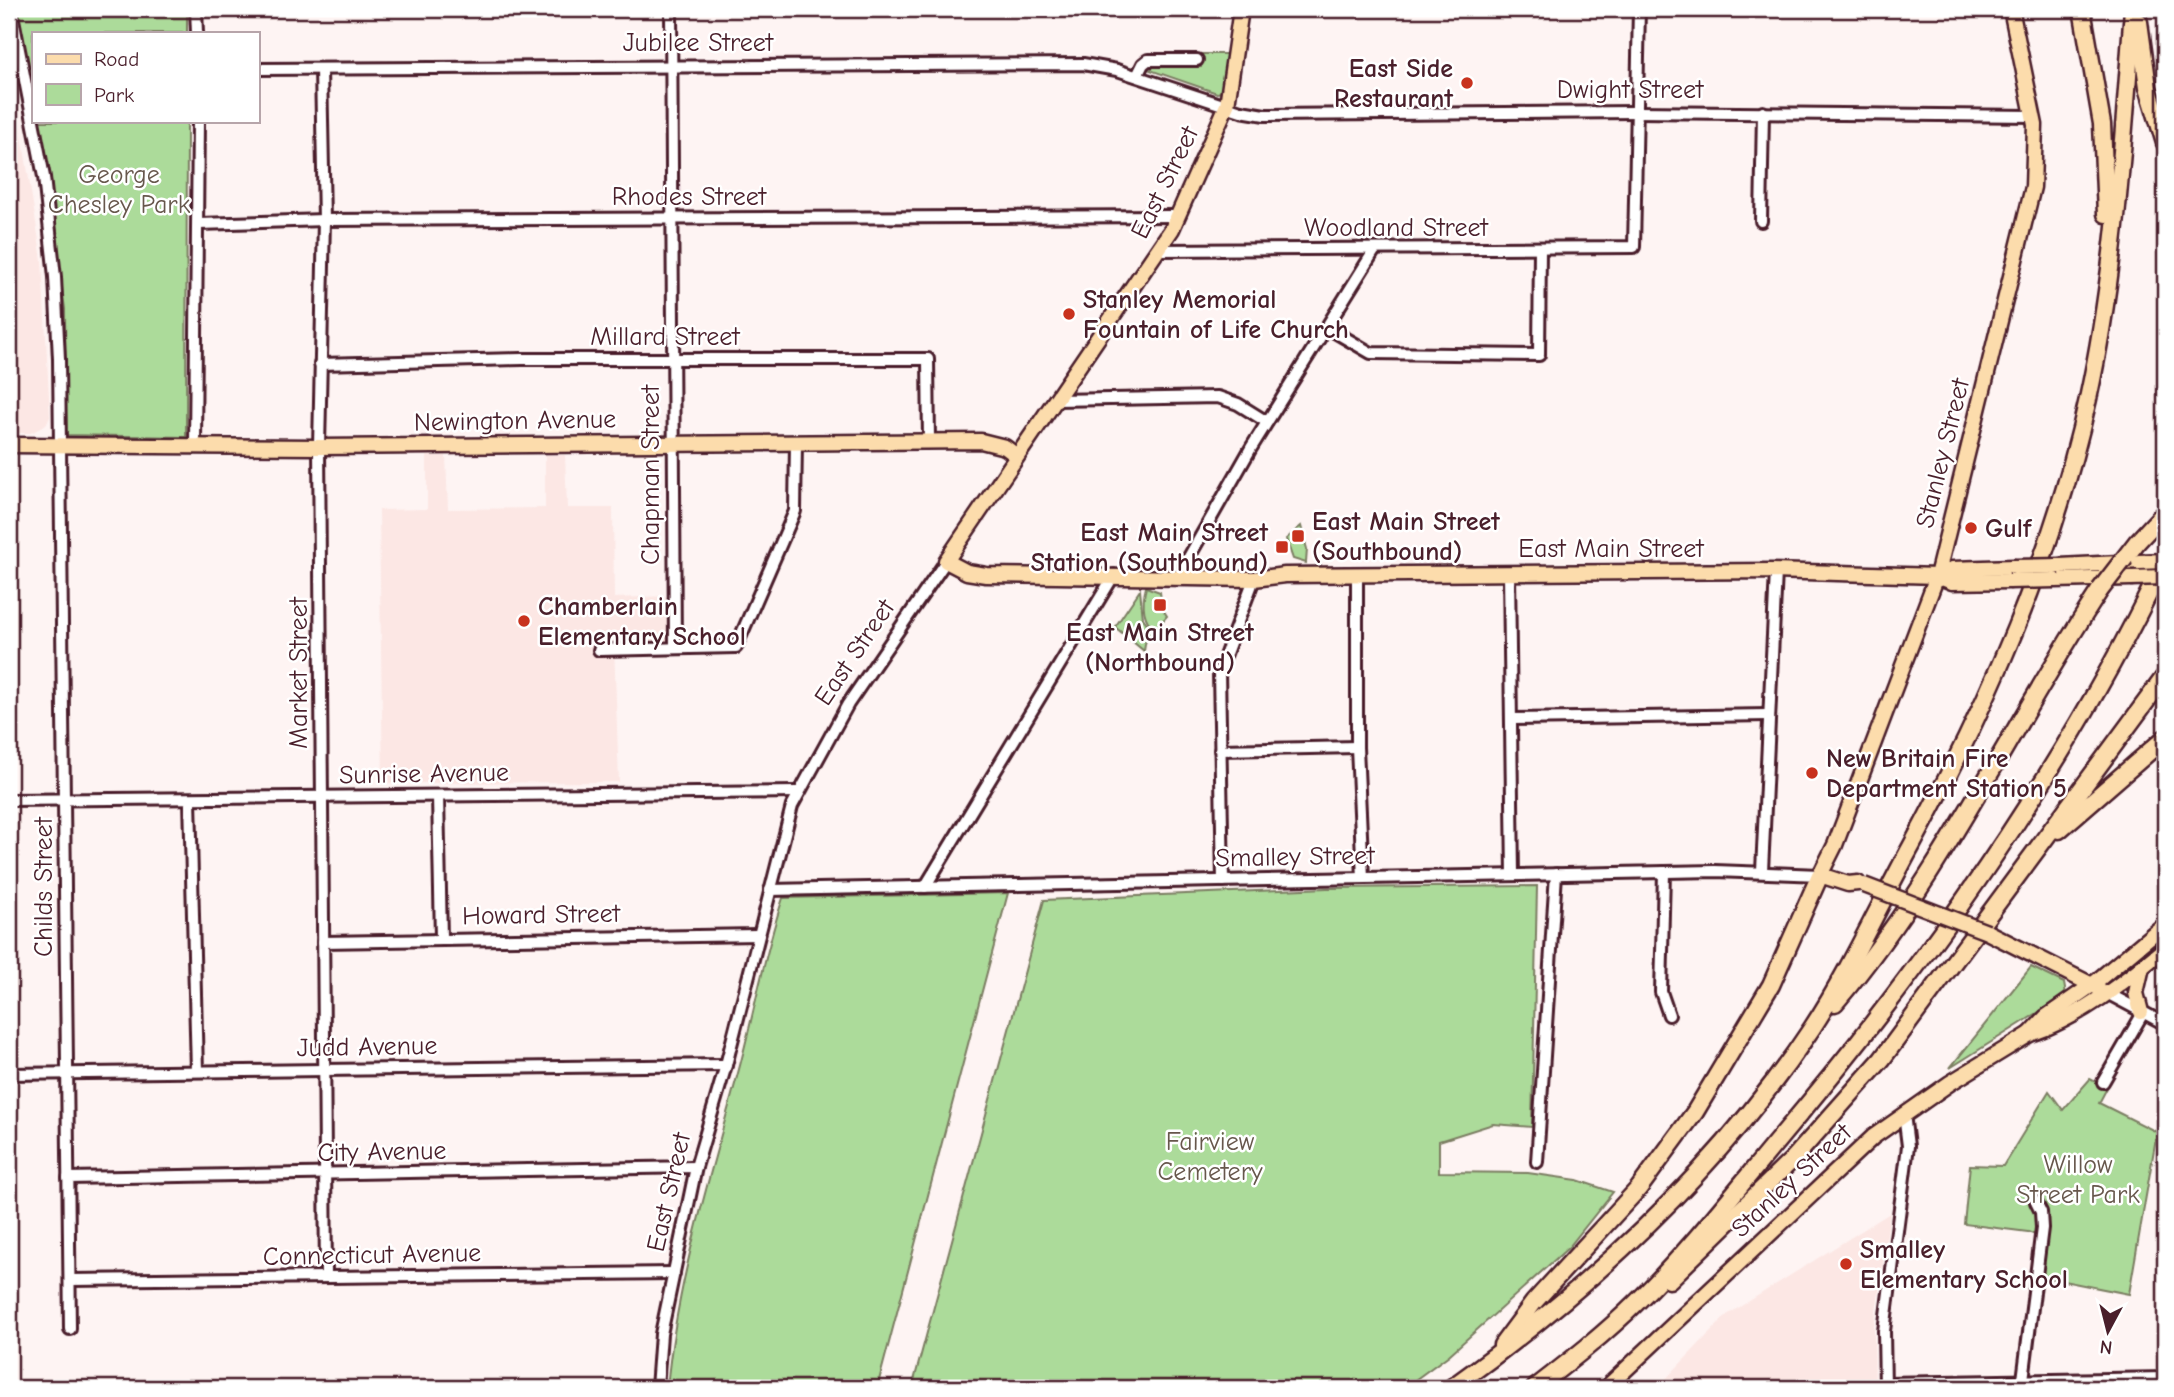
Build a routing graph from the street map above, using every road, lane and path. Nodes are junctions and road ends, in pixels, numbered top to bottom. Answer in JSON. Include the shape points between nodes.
{"nodes":[{"id":1,"x":11,"y":9,"type":"edge"},
{"id":2,"x":197,"y":9,"type":"edge"},
{"id":3,"x":671,"y":9,"type":"edge"},
{"id":4,"x":1241,"y":9,"type":"edge"},
{"id":5,"x":1639,"y":9,"type":"edge"},
{"id":6,"x":2011,"y":9,"type":"edge"},
{"id":7,"x":2082,"y":9,"type":"edge"},
{"id":8,"x":2135,"y":9,"type":"edge"},
{"id":9,"x":197,"y":32,"type":"edge"},
{"id":10,"x":1197,"y":60,"type":"dead end"},
{"id":11,"x":671,"y":65,"type":"junction"},
{"id":12,"x":259,"y":69,"type":"edge"},
{"id":13,"x":321,"y":69,"type":"junction"},
{"id":14,"x":1137,"y":76,"type":"junction"},
{"id":15,"x":1227,"y":105,"type":"junction"},
{"id":16,"x":1636,"y":112,"type":"junction"},
{"id":17,"x":1763,"y":112,"type":"junction"},
{"id":18,"x":32,"y":116,"type":"edge"},
{"id":19,"x":2034,"y":116,"type":"junction"},
{"id":20,"x":33,"y":122,"type":"edge"},
{"id":21,"x":198,"y":122,"type":"edge"},
{"id":22,"x":2165,"y":144,"type":"edge"},
{"id":23,"x":1178,"y":216,"type":"junction"},
{"id":24,"x":671,"y":219,"type":"junction"},
{"id":25,"x":324,"y":220,"type":"junction"},
{"id":26,"x":1760,"y":221,"type":"dead end"},
{"id":27,"x":199,"y":224,"type":"junction"},
{"id":28,"x":1540,"y":248,"type":"junction"},
{"id":29,"x":1159,"y":250,"type":"junction"},
{"id":30,"x":1374,"y":251,"type":"junction"},
{"id":31,"x":1328,"y":328,"type":"junction"},
{"id":32,"x":2100,"y":335,"type":"junction"},
{"id":33,"x":672,"y":359,"type":"junction"},
{"id":34,"x":320,"y":364,"type":"junction"},
{"id":35,"x":1056,"y":400,"type":"junction"},
{"id":36,"x":1267,"y":422,"type":"junction"},
{"id":37,"x":929,"y":441,"type":"junction"},
{"id":38,"x":673,"y":443,"type":"junction"},
{"id":39,"x":796,"y":443,"type":"junction"},
{"id":40,"x":9,"y":445,"type":"edge"},
{"id":41,"x":59,"y":445,"type":"junction"},
{"id":42,"x":195,"y":446,"type":"junction"},
{"id":43,"x":319,"y":447,"type":"junction"},
{"id":44,"x":1017,"y":456,"type":"junction"},
{"id":45,"x":2165,"y":512,"type":"edge"},
{"id":46,"x":2165,"y":560,"type":"edge"},
{"id":47,"x":946,"y":561,"type":"junction"},
{"id":48,"x":1776,"y":571,"type":"junction"},
{"id":49,"x":1181,"y":572,"type":"junction"},
{"id":50,"x":1509,"y":573,"type":"junction"},
{"id":51,"x":2057,"y":573,"type":"junction"},
{"id":52,"x":1357,"y":574,"type":"junction"},
{"id":53,"x":1114,"y":575,"type":"junction"},
{"id":54,"x":1285,"y":575,"type":"junction"},
{"id":55,"x":1164,"y":576,"type":"junction"},
{"id":56,"x":1937,"y":576,"type":"junction"},
{"id":57,"x":2165,"y":577,"type":"edge"},
{"id":58,"x":1254,"y":579,"type":"junction"},
{"id":59,"x":675,"y":648,"type":"junction"},
{"id":60,"x":599,"y":650,"type":"dead end"},
{"id":61,"x":2165,"y":676,"type":"edge"},
{"id":62,"x":1768,"y":715,"type":"junction"},
{"id":63,"x":1511,"y":719,"type":"junction"},
{"id":64,"x":2165,"y":738,"type":"edge"},
{"id":65,"x":1357,"y":747,"type":"junction"},
{"id":66,"x":1220,"y":750,"type":"junction"},
{"id":67,"x":797,"y":792,"type":"junction"},
{"id":68,"x":439,"y":796,"type":"junction"},
{"id":69,"x":322,"y":797,"type":"junction"},
{"id":70,"x":190,"y":799,"type":"junction"},
{"id":71,"x":9,"y":800,"type":"edge"},
{"id":72,"x":65,"y":800,"type":"junction"},
{"id":73,"x":2041,"y":845,"type":"junction"},
{"id":74,"x":1762,"y":871,"type":"junction"},
{"id":75,"x":1664,"y":872,"type":"junction"},
{"id":76,"x":1556,"y":874,"type":"junction"},
{"id":77,"x":1513,"y":875,"type":"junction"},
{"id":78,"x":1820,"y":875,"type":"junction"},
{"id":79,"x":1363,"y":878,"type":"junction"},
{"id":80,"x":1223,"y":881,"type":"junction"},
{"id":81,"x":925,"y":887,"type":"junction"},
{"id":82,"x":770,"y":890,"type":"junction"},
{"id":83,"x":2165,"y":924,"type":"edge"},
{"id":84,"x":758,"y":935,"type":"junction"},
{"id":85,"x":442,"y":938,"type":"junction"},
{"id":86,"x":323,"y":942,"type":"junction"},
{"id":87,"x":2165,"y":948,"type":"edge"},
{"id":88,"x":2142,"y":967,"type":"junction"},
{"id":89,"x":2099,"y":989,"type":"junction"},
{"id":90,"x":2142,"y":1012,"type":"junction"},
{"id":91,"x":1669,"y":1015,"type":"dead end"},
{"id":92,"x":2165,"y":1024,"type":"edge"},
{"id":93,"x":1811,"y":1029,"type":"junction"},
{"id":94,"x":726,"y":1065,"type":"junction"},
{"id":95,"x":323,"y":1070,"type":"junction"},
{"id":96,"x":198,"y":1071,"type":"junction"},
{"id":97,"x":9,"y":1074,"type":"edge"},
{"id":98,"x":68,"y":1075,"type":"junction"},
{"id":99,"x":2102,"y":1082,"type":"dead end"},
{"id":100,"x":1904,"y":1114,"type":"junction"},
{"id":101,"x":1537,"y":1162,"type":"dead end"},
{"id":102,"x":696,"y":1167,"type":"junction"},
{"id":103,"x":325,"y":1174,"type":"junction"},
{"id":104,"x":68,"y":1178,"type":"junction"},
{"id":105,"x":2036,"y":1202,"type":"dead end"},
{"id":106,"x":674,"y":1273,"type":"junction"},
{"id":107,"x":326,"y":1277,"type":"junction"},
{"id":108,"x":71,"y":1280,"type":"junction"},
{"id":109,"x":1630,"y":1309,"type":"junction"},
{"id":110,"x":70,"y":1329,"type":"dead end"},
{"id":111,"x":1495,"y":1356,"type":"junction"},
{"id":112,"x":2165,"y":1378,"type":"edge"},
{"id":113,"x":2022,"y":1385,"type":"edge"},
{"id":114,"x":1885,"y":1386,"type":"edge"},
{"id":115,"x":657,"y":1388,"type":"edge"},
{"id":116,"x":1451,"y":1388,"type":"edge"},
{"id":117,"x":1535,"y":1388,"type":"edge"},
{"id":118,"x":1606,"y":1388,"type":"edge"}],
"edges":[{"from":1,"to":18,"type":"street","name":"Childs Street"},
{"from":2,"to":9,"type":"street"},
{"from":3,"to":11,"type":"street","name":"Chapman Street"},
{"from":4,"to":15,"type":"main road","name":"East Street"},
{"from":5,"to":16,"type":"street"},
{"from":6,"to":19,"type":"main road","name":"Stanley Street"},
{"from":7,"to":32,"type":"highway","via":[[2105,166]]},
{"from":8,"to":22,"type":"highway","via":[[2148,87]]},
{"from":8,"to":32,"type":"highway"},
{"from":10,"to":14,"type":"street","via":[[1148,60]]},
{"from":11,"to":13,"type":"street","name":"Jubilee Street"},
{"from":11,"to":14,"type":"street","name":"Jubilee Street","via":[[1083,64]]},
{"from":11,"to":24,"type":"street","name":"Chapman Street"},
{"from":12,"to":13,"type":"street","name":"Jubilee Street"},
{"from":13,"to":25,"type":"street","name":"Market Street"},
{"from":14,"to":15,"type":"street","name":"Jubilee Street"},
{"from":15,"to":16,"type":"street","name":"Dwight Street","via":[[1277,115]]},
{"from":15,"to":23,"type":"main road","name":"East Street"},
{"from":16,"to":17,"type":"street","name":"Dwight Street"},
{"from":16,"to":28,"type":"street","name":"Woodland Street","via":[[1634,247]]},
{"from":17,"to":19,"type":"street","name":"Dwight Street"},
{"from":17,"to":26,"type":"street"},
{"from":19,"to":56,"type":"main road","name":"Stanley Street","via":[[2032,195]]},
{"from":20,"to":41,"type":"street","name":"Childs Street","via":[[55,277]]},
{"from":21,"to":27,"type":"street"},
{"from":23,"to":24,"type":"street","name":"Rhodes Street"},
{"from":23,"to":29,"type":"main road","name":"East Street"},
{"from":24,"to":25,"type":"street","name":"Rhodes Street"},
{"from":24,"to":33,"type":"street","name":"Chapman Street"},
{"from":25,"to":27,"type":"street","name":"Rhodes Street"},
{"from":25,"to":34,"type":"street","name":"Market Street"},
{"from":27,"to":42,"type":"street"},
{"from":28,"to":30,"type":"street","name":"Woodland Street"},
{"from":28,"to":31,"type":"street","via":[[1538,355],[1371,353]]},
{"from":29,"to":30,"type":"street","name":"Woodland Street"},
{"from":29,"to":35,"type":"main road","name":"East Street"},
{"from":30,"to":31,"type":"street"},
{"from":31,"to":36,"type":"street"},
{"from":32,"to":93,"type":"highway","via":[[2064,492],[2010,647],[1951,773]]},
{"from":33,"to":34,"type":"street","name":"Millard Street"},
{"from":33,"to":37,"type":"street","name":"Millard Street","via":[[928,359]]},
{"from":33,"to":38,"type":"street","name":"Chapman Street"},
{"from":34,"to":43,"type":"street","name":"Market Street"},
{"from":35,"to":36,"type":"street","via":[[1218,397]]},
{"from":35,"to":44,"type":"main road","name":"East Street"},
{"from":36,"to":49,"type":"street"},
{"from":37,"to":39,"type":"main road","name":"Newington Avenue"},
{"from":37,"to":44,"type":"main road","name":"Newington Avenue","via":[[991,442]]},
{"from":38,"to":39,"type":"main road","name":"Newington Avenue"},
{"from":38,"to":43,"type":"main road","name":"Newington Avenue"},
{"from":38,"to":59,"type":"street","name":"Chapman Street"},
{"from":39,"to":59,"type":"street","via":[[795,511],[736,647]]},
{"from":40,"to":41,"type":"main road","name":"Newington Avenue"},
{"from":41,"to":42,"type":"main road","name":"Newington Avenue"},
{"from":41,"to":72,"type":"street","name":"Childs Street"},
{"from":42,"to":43,"type":"main road","name":"Newington Avenue"},
{"from":43,"to":69,"type":"street","name":"Market Street"},
{"from":44,"to":47,"type":"main road","name":"East Street"},
{"from":45,"to":93,"type":"highway","bridge":true,"via":[[2100,590],[1918,888],[1862,970]]},
{"from":46,"to":51,"type":"main road","name":"East Main Street","bridge":true},
{"from":46,"to":109,"type":"highway","via":[[2120,650],[2067,739],[1933,942],[1792,1124]]},
{"from":47,"to":53,"type":"main road","name":"East Main Street","via":[[979,575]]},
{"from":47,"to":67,"type":"street","name":"East Street","via":[[854,694]]},
{"from":48,"to":50,"type":"main road","name":"East Main Street"},
{"from":48,"to":56,"type":"main road","name":"East Main Street"},
{"from":48,"to":62,"type":"street"},
{"from":49,"to":54,"type":"main road","name":"East Main Street","via":[[1273,571]]},
{"from":49,"to":55,"type":"main road","name":"East Main Street"},
{"from":50,"to":52,"type":"main road","name":"East Main Street"},
{"from":50,"to":63,"type":"street"},
{"from":51,"to":56,"type":"main road","name":"East Main Street","bridge":true,"via":[[1952,582]]},
{"from":51,"to":57,"type":"main road","name":"East Main Street","bridge":true},
{"from":52,"to":54,"type":"main road","name":"East Main Street"},
{"from":52,"to":65,"type":"street"},
{"from":53,"to":55,"type":"main road","name":"East Main Street"},
{"from":53,"to":81,"type":"street"},
{"from":54,"to":58,"type":"main road","name":"East Main Street"},
{"from":55,"to":58,"type":"main road","name":"East Main Street"},
{"from":56,"to":78,"type":"main road","name":"Stanley Street","via":[[1870,758]]},
{"from":58,"to":66,"type":"street","via":[[1219,672]]},
{"from":59,"to":60,"type":"street"},
{"from":61,"to":73,"type":"highway"},
{"from":62,"to":63,"type":"street"},
{"from":62,"to":74,"type":"street"},
{"from":63,"to":77,"type":"street"},
{"from":64,"to":73,"type":"highway"},
{"from":65,"to":66,"type":"street"},
{"from":65,"to":79,"type":"street"},
{"from":66,"to":80,"type":"street"},
{"from":67,"to":68,"type":"street","name":"Sunrise Avenue"},
{"from":67,"to":82,"type":"street","name":"East Street"},
{"from":68,"to":69,"type":"street","name":"Sunrise Avenue"},
{"from":68,"to":85,"type":"street"},
{"from":69,"to":70,"type":"street","name":"Sunrise Avenue"},
{"from":69,"to":86,"type":"street","name":"Market Street"},
{"from":70,"to":72,"type":"street","name":"Sunrise Avenue"},
{"from":70,"to":96,"type":"street"},
{"from":71,"to":72,"type":"street","name":"Sunrise Avenue"},
{"from":72,"to":98,"type":"street","name":"Childs Street"},
{"from":73,"to":109,"type":"highway","via":[[1927,1000],[1839,1109],[1698,1254]]},
{"from":74,"to":75,"type":"street","name":"Smalley Street"},
{"from":74,"to":78,"type":"street","name":"Smalley Street"},
{"from":75,"to":76,"type":"street","name":"Smalley Street"},
{"from":75,"to":91,"type":"street","via":[[1661,992]]},
{"from":76,"to":77,"type":"street","name":"Smalley Street"},
{"from":76,"to":101,"type":"street"},
{"from":77,"to":79,"type":"street","name":"Smalley Street"},
{"from":78,"to":89,"type":"main road","bridge":true,"via":[[1861,884],[2008,942]]},
{"from":78,"to":111,"type":"highway","via":[[1771,985],[1695,1112],[1621,1209],[1528,1308]]},
{"from":79,"to":80,"type":"street","name":"Smalley Street"},
{"from":80,"to":81,"type":"street","name":"Smalley Street"},
{"from":81,"to":82,"type":"street","name":"Smalley Street"},
{"from":82,"to":84,"type":"street","name":"East Street"},
{"from":83,"to":89,"type":"main road"},
{"from":84,"to":85,"type":"street","name":"Howard Street"},
{"from":84,"to":94,"type":"street","name":"East Street"},
{"from":85,"to":86,"type":"street","name":"Howard Street"},
{"from":86,"to":95,"type":"street","name":"Market Street"},
{"from":87,"to":88,"type":"main road"},
{"from":88,"to":89,"type":"main road"},
{"from":88,"to":90,"type":"main road","via":[[2136,993]]},
{"from":89,"to":90,"type":"street"},
{"from":89,"to":100,"type":"main road","name":"Stanley Street","via":[[2046,1017],[2030,1034]]},
{"from":90,"to":92,"type":"street"},
{"from":90,"to":99,"type":"street"},
{"from":93,"to":111,"type":"highway","via":[[1731,1134],[1655,1217],[1575,1292]]},
{"from":94,"to":95,"type":"street","name":"Judd Avenue"},
{"from":94,"to":102,"type":"street","name":"East Street"},
{"from":95,"to":96,"type":"street","name":"Judd Avenue"},
{"from":95,"to":103,"type":"street","name":"Market Street"},
{"from":96,"to":98,"type":"street","name":"Judd Avenue"},
{"from":97,"to":98,"type":"street","name":"Judd Avenue"},
{"from":98,"to":104,"type":"street","name":"Childs Street"},
{"from":100,"to":114,"type":"street","via":[[1908,1146],[1884,1331]]},
{"from":100,"to":118,"type":"main road","name":"Stanley Street","via":[[1833,1172]]},
{"from":102,"to":103,"type":"street","name":"City Avenue"},
{"from":102,"to":106,"type":"street","name":"East Street"},
{"from":103,"to":104,"type":"street","name":"City Avenue"},
{"from":103,"to":107,"type":"street","name":"Market Street"},
{"from":104,"to":108,"type":"street","name":"Childs Street"},
{"from":105,"to":113,"type":"street","via":[[2042,1228]]},
{"from":106,"to":107,"type":"street","name":"Connecticut Avenue"},
{"from":106,"to":115,"type":"street","name":"East Street","via":[[661,1334]]},
{"from":107,"to":108,"type":"street","name":"Connecticut Avenue"},
{"from":108,"to":110,"type":"street","name":"Childs Street"},
{"from":109,"to":117,"type":"highway"},
{"from":111,"to":116,"type":"highway"},
{"from":112,"to":113,"type":"street"},
{"from":113,"to":114,"type":"street"}]}
